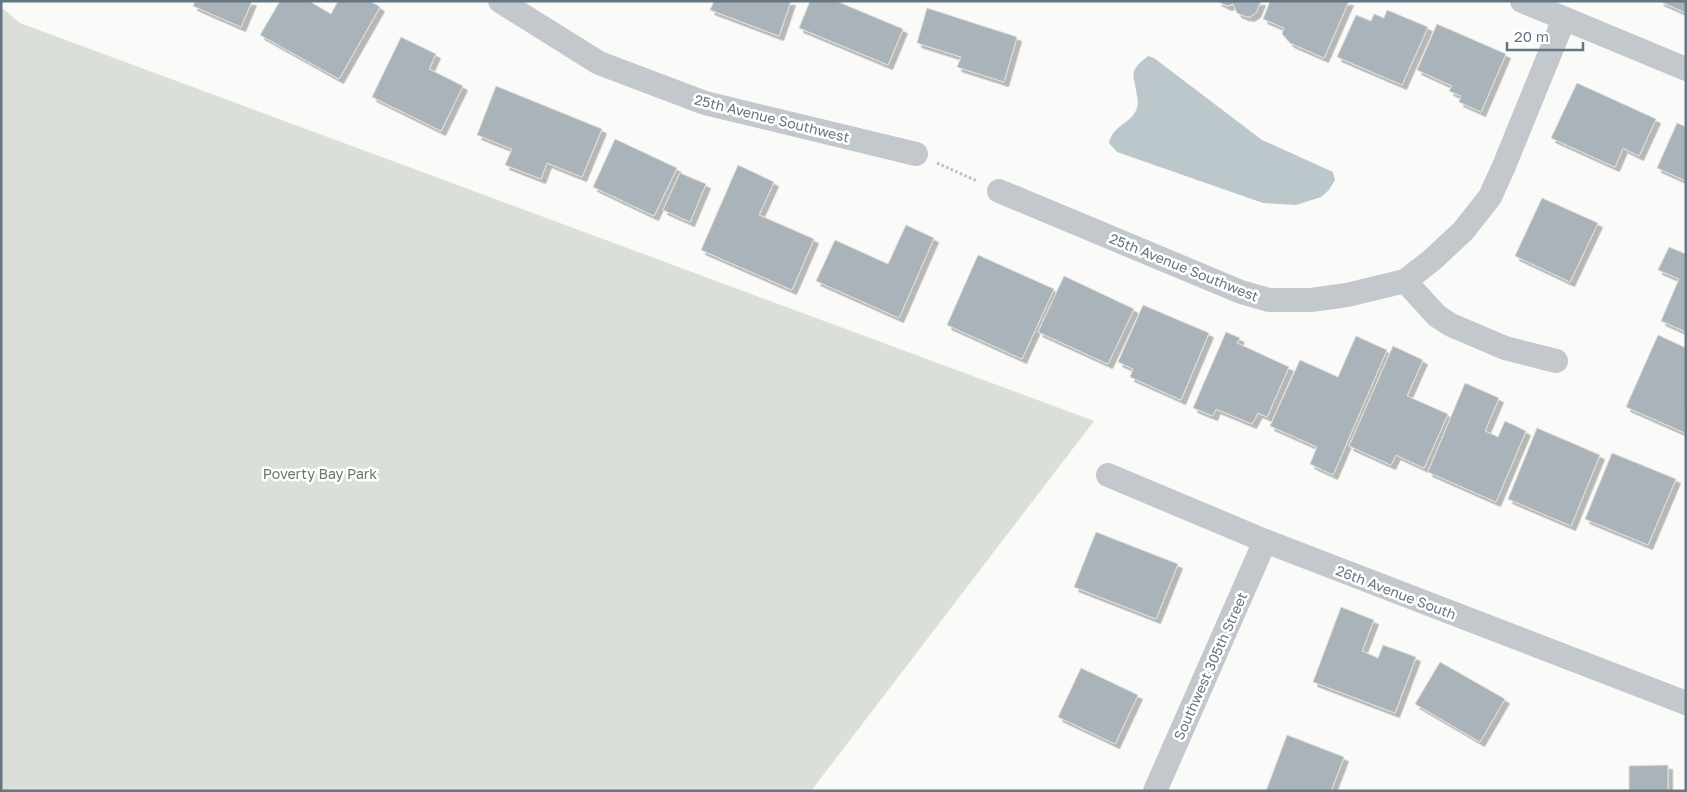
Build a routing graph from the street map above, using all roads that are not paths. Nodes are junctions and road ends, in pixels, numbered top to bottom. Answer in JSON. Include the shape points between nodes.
{"nodes":[{"id":1,"x":500,"y":1,"type":"edge"},
{"id":2,"x":1522,"y":1,"type":"edge"},
{"id":3,"x":1564,"y":20,"type":"junction"},
{"id":4,"x":1686,"y":69,"type":"edge"},
{"id":5,"x":916,"y":154,"type":"road end"},
{"id":6,"x":1000,"y":191,"type":"road end"},
{"id":7,"x":1405,"y":281,"type":"junction"},
{"id":8,"x":1556,"y":361,"type":"dead end"},
{"id":9,"x":1108,"y":475,"type":"dead end"},
{"id":10,"x":1265,"y":542,"type":"junction"},
{"id":11,"x":1686,"y":703,"type":"edge"},
{"id":12,"x":1155,"y":791,"type":"edge"}],
"edges":[{"from":1,"to":5,"type":"street","name":"25th Avenue Southwest","via":[[599,63],[705,103]]},
{"from":2,"to":3,"type":"street"},
{"from":3,"to":4,"type":"street"},
{"from":3,"to":7,"type":"street","via":[[1490,197],[1463,231]]},
{"from":6,"to":7,"type":"street","name":"25th Avenue Southwest","via":[[1241,292],[1269,300],[1311,300],[1348,295]]},
{"from":7,"to":8,"type":"street","via":[[1450,325],[1505,348]]},
{"from":9,"to":10,"type":"street","name":"26th Avenue South"},
{"from":10,"to":11,"type":"street","name":"26th Avenue South"},
{"from":10,"to":12,"type":"street","name":"Southwest 305th Street"}]}
